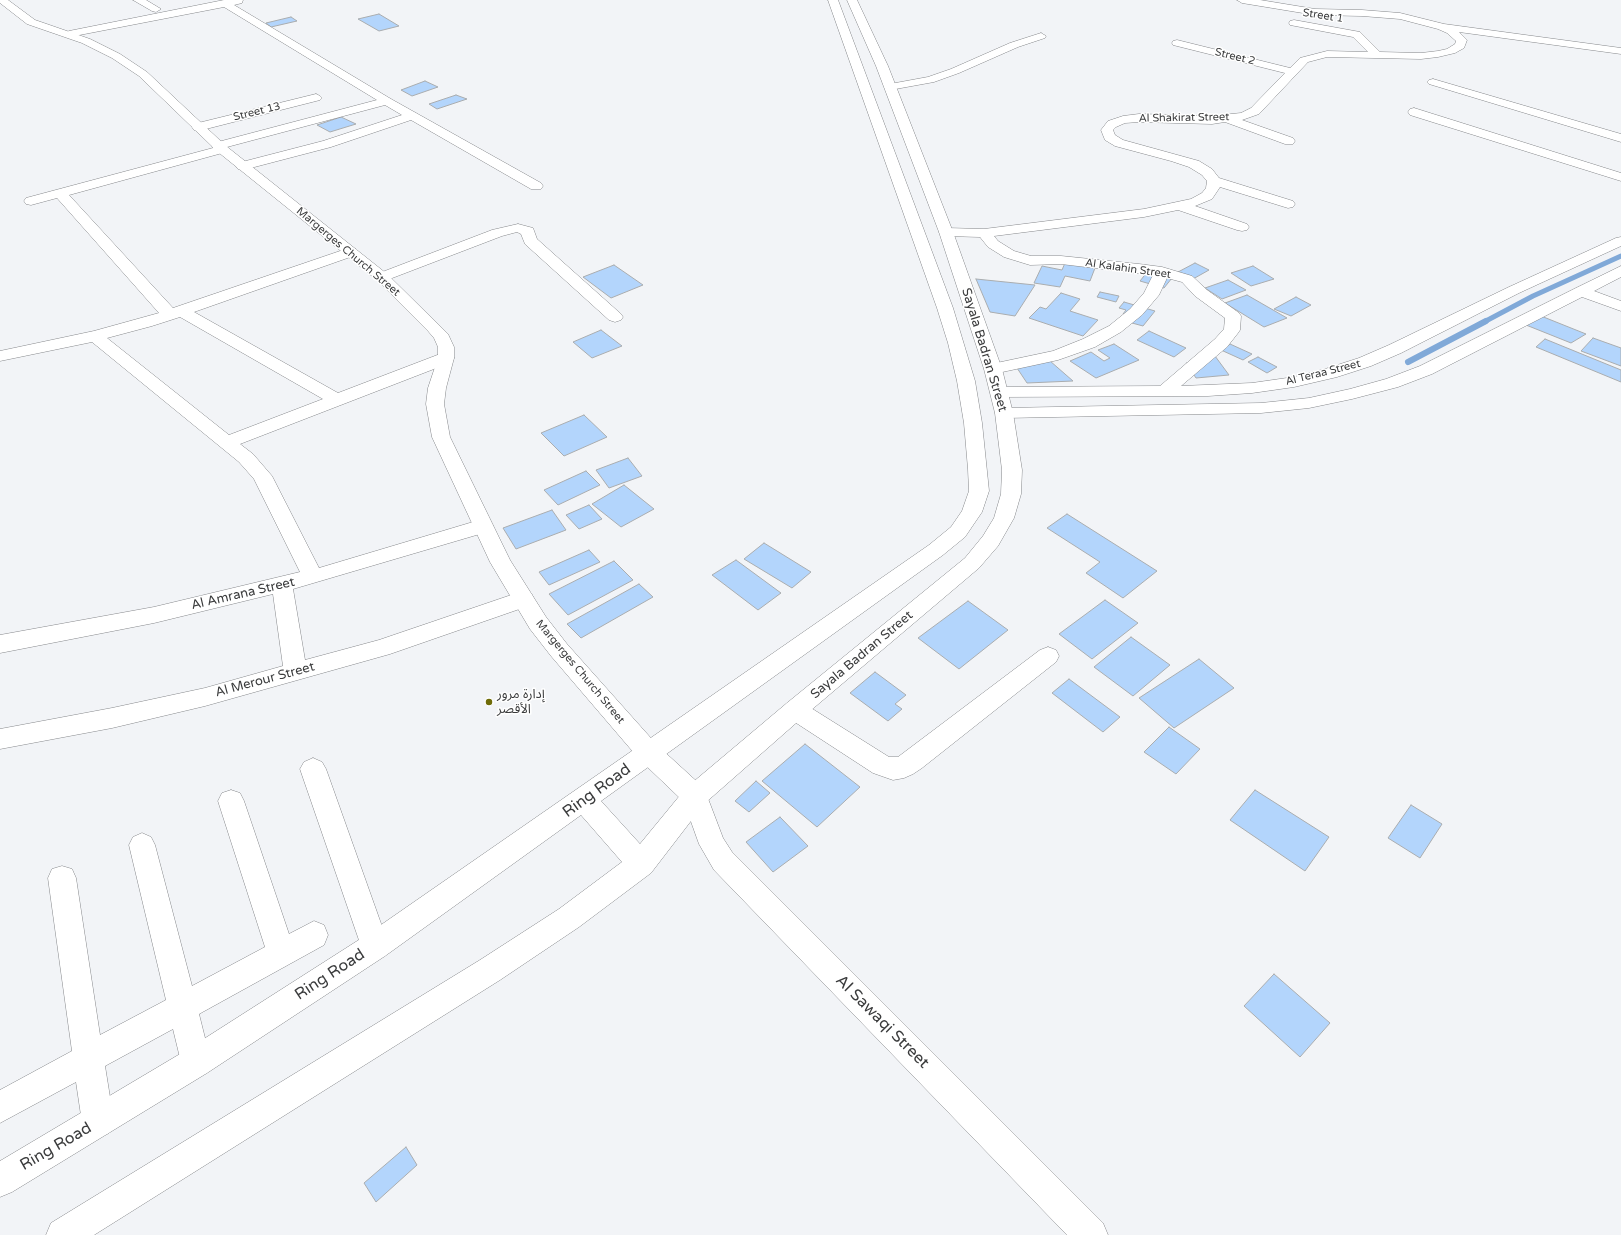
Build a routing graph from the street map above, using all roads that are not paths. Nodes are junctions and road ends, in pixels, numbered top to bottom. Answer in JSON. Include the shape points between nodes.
{"nodes":[{"id":1,"x":2,"y":0,"type":"edge"},
{"id":2,"x":138,"y":0,"type":"edge"},
{"id":3,"x":204,"y":0,"type":"edge"},
{"id":4,"x":242,"y":0,"type":"edge"},
{"id":5,"x":833,"y":0,"type":"edge"},
{"id":6,"x":852,"y":0,"type":"edge"},
{"id":7,"x":1243,"y":0,"type":"edge"},
{"id":8,"x":224,"y":3,"type":"junction"},
{"id":9,"x":156,"y":9,"type":"junction"},
{"id":10,"x":1261,"y":14,"type":"dead end"},
{"id":11,"x":1282,"y":20,"type":"dead end"},
{"id":12,"x":1442,"y":27,"type":"junction"},
{"id":13,"x":53,"y":29,"type":"junction"},
{"id":14,"x":69,"y":34,"type":"junction"},
{"id":15,"x":1042,"y":36,"type":"dead end"},
{"id":16,"x":1177,"y":43,"type":"dead end"},
{"id":17,"x":1621,"y":51,"type":"edge"},
{"id":18,"x":1377,"y":55,"type":"junction"},
{"id":19,"x":870,"y":68,"type":"junction"},
{"id":20,"x":1293,"y":72,"type":"junction"},
{"id":21,"x":1433,"y":82,"type":"dead end"},
{"id":22,"x":890,"y":88,"type":"junction"},
{"id":23,"x":316,"y":98,"type":"dead end"},
{"id":24,"x":387,"y":101,"type":"junction"},
{"id":25,"x":1414,"y":112,"type":"dead end"},
{"id":26,"x":413,"y":115,"type":"junction"},
{"id":27,"x":1228,"y":119,"type":"junction"},
{"id":28,"x":198,"y":127,"type":"junction"},
{"id":29,"x":1621,"y":138,"type":"edge"},
{"id":30,"x":1289,"y":141,"type":"dead end"},
{"id":31,"x":220,"y":148,"type":"junction"},
{"id":32,"x":1194,"y":164,"type":"junction"},
{"id":33,"x":243,"y":166,"type":"junction"},
{"id":34,"x":1216,"y":166,"type":"dead end"},
{"id":35,"x":1621,"y":177,"type":"edge"},
{"id":36,"x":1214,"y":181,"type":"junction"},
{"id":37,"x":536,"y":186,"type":"dead end"},
{"id":38,"x":60,"y":193,"type":"junction"},
{"id":39,"x":31,"y":201,"type":"dead end"},
{"id":40,"x":1288,"y":204,"type":"dead end"},
{"id":41,"x":1180,"y":206,"type":"junction"},
{"id":42,"x":1242,"y":227,"type":"dead end"},
{"id":43,"x":946,"y":232,"type":"junction"},
{"id":44,"x":984,"y":233,"type":"junction"},
{"id":45,"x":1621,"y":241,"type":"edge"},
{"id":46,"x":350,"y":252,"type":"junction"},
{"id":47,"x":1609,"y":256,"type":"edge"},
{"id":48,"x":1621,"y":270,"type":"edge"},
{"id":49,"x":1162,"y":272,"type":"junction"},
{"id":50,"x":382,"y":278,"type":"junction"},
{"id":51,"x":1581,"y":291,"type":"junction"},
{"id":52,"x":1621,"y":306,"type":"edge"},
{"id":53,"x":176,"y":313,"type":"junction"},
{"id":54,"x":615,"y":317,"type":"dead end"},
{"id":55,"x":94,"y":336,"type":"junction"},
{"id":56,"x":0,"y":356,"type":"edge"},
{"id":57,"x":446,"y":358,"type":"junction"},
{"id":58,"x":993,"y":369,"type":"junction"},
{"id":59,"x":999,"y":392,"type":"junction"},
{"id":60,"x":1163,"y":392,"type":"junction"},
{"id":61,"x":336,"y":400,"type":"junction"},
{"id":62,"x":1004,"y":413,"type":"junction"},
{"id":63,"x":227,"y":442,"type":"junction"},
{"id":64,"x":482,"y":526,"type":"junction"},
{"id":65,"x":313,"y":577,"type":"junction"},
{"id":66,"x":282,"y":585,"type":"junction"},
{"id":67,"x":523,"y":599,"type":"junction"},
{"id":68,"x":0,"y":644,"type":"edge"},
{"id":69,"x":1048,"y":656,"type":"dead end"},
{"id":70,"x":295,"y":672,"type":"junction"},
{"id":71,"x":796,"y":710,"type":"junction"},
{"id":72,"x":0,"y":739,"type":"edge"},
{"id":73,"x":649,"y":753,"type":"junction"},
{"id":74,"x":313,"y":769,"type":"dead end"},
{"id":75,"x":695,"y":796,"type":"junction"},
{"id":76,"x":231,"y":800,"type":"dead end"},
{"id":77,"x":584,"y":800,"type":"junction"},
{"id":78,"x":142,"y":845,"type":"dead end"},
{"id":79,"x":641,"y":864,"type":"junction"},
{"id":80,"x":62,"y":878,"type":"dead end"},
{"id":81,"x":314,"y":935,"type":"dead end"},
{"id":82,"x":375,"y":946,"type":"junction"},
{"id":83,"x":281,"y":952,"type":"junction"},
{"id":84,"x":182,"y":1008,"type":"junction"},
{"id":85,"x":88,"y":1059,"type":"junction"},
{"id":86,"x":196,"y":1062,"type":"junction"},
{"id":87,"x":0,"y":1107,"type":"edge"},
{"id":88,"x":98,"y":1122,"type":"junction"},
{"id":89,"x":0,"y":1180,"type":"edge"},
{"id":90,"x":63,"y":1235,"type":"edge"},
{"id":91,"x":1091,"y":1235,"type":"edge"}],
"edges":[{"from":1,"to":13,"type":"street","name":"Margerges Church Street","via":[[31,22]]},
{"from":2,"to":9,"type":"street"},
{"from":3,"to":9,"type":"street"},
{"from":4,"to":8,"type":"street"},
{"from":5,"to":19,"type":"street","name":"Sayala Badran Street"},
{"from":6,"to":19,"type":"street","name":"Sayala Badran Street"},
{"from":7,"to":10,"type":"street","via":[[1242,6]]},
{"from":7,"to":12,"type":"street","name":"Al Shakirat Street","via":[[1315,12],[1400,16]]},
{"from":8,"to":14,"type":"street"},
{"from":8,"to":24,"type":"street"},
{"from":9,"to":13,"type":"street"},
{"from":11,"to":18,"type":"street","name":"Street 1","via":[[1356,34]]},
{"from":12,"to":17,"type":"street"},
{"from":12,"to":18,"type":"street","name":"Al Shakirat Street","via":[[1462,40],[1460,46],[1438,54],[1421,56]]},
{"from":13,"to":14,"type":"street","name":"Margerges Church Street"},
{"from":14,"to":28,"type":"street","name":"Margerges Church Street","via":[[106,51],[143,74]]},
{"from":15,"to":22,"type":"street","via":[[943,76]]},
{"from":16,"to":20,"type":"street","name":"Street 2"},
{"from":18,"to":20,"type":"street","name":"Al Shakirat Street","via":[[1314,56],[1304,60]]},
{"from":19,"to":22,"type":"street","name":"Sayala Badran Street"},
{"from":19,"to":73,"type":"street","name":"Sayala Badran Street","via":[[966,381],[978,469],[977,498],[972,512],[958,532],[936,550]]},
{"from":20,"to":27,"type":"street","name":"Al Shakirat Street","via":[[1255,111]]},
{"from":21,"to":29,"type":"street"},
{"from":22,"to":43,"type":"street","name":"Sayala Badran Street"},
{"from":23,"to":28,"type":"street","name":"Street 13"},
{"from":24,"to":26,"type":"street"},
{"from":24,"to":31,"type":"street"},
{"from":25,"to":35,"type":"street"},
{"from":26,"to":33,"type":"street","via":[[327,144]]},
{"from":26,"to":37,"type":"street"},
{"from":27,"to":30,"type":"street"},
{"from":27,"to":32,"type":"street","name":"Al Shakirat Street","via":[[1139,118],[1112,124],[1107,130],[1109,137],[1119,144]]},
{"from":28,"to":31,"type":"street","name":"Margerges Church Street"},
{"from":31,"to":33,"type":"street","name":"Margerges Church Street"},
{"from":31,"to":38,"type":"street"},
{"from":32,"to":34,"type":"street"},
{"from":32,"to":36,"type":"street","name":"Al Shakirat Street","via":[[1207,172]]},
{"from":33,"to":46,"type":"street","name":"Margerges Church Street"},
{"from":36,"to":40,"type":"street"},
{"from":36,"to":41,"type":"street","via":[[1213,189],[1207,196]]},
{"from":38,"to":39,"type":"street"},
{"from":38,"to":53,"type":"street"},
{"from":41,"to":42,"type":"street"},
{"from":41,"to":44,"type":"street","via":[[1144,213]]},
{"from":43,"to":44,"type":"street"},
{"from":43,"to":58,"type":"street","name":"Sayala Badran Street"},
{"from":44,"to":49,"type":"street","name":"Al Kalahin Street","via":[[993,244],[1009,254],[1030,261],[1061,260]]},
{"from":45,"to":47,"type":"street","name":"Al Teraa Street"},
{"from":46,"to":50,"type":"street","name":"Margerges Church Street"},
{"from":46,"to":53,"type":"street"},
{"from":47,"to":60,"type":"street","name":"Al Teraa Street","via":[[1514,290],[1365,362],[1332,373],[1252,388]]},
{"from":48,"to":51,"type":"street","name":"Al Teraa Street"},
{"from":49,"to":58,"type":"street","via":[[1151,295],[1136,312],[1089,343],[1058,355]]},
{"from":49,"to":60,"type":"street","name":"Al Kalahin Street","via":[[1187,279],[1233,316],[1232,330],[1221,342]]},
{"from":50,"to":54,"type":"street","via":[[497,233],[518,228],[528,231],[530,241]]},
{"from":50,"to":57,"type":"street","name":"Margerges Church Street","via":[[442,337],[446,347]]},
{"from":51,"to":52,"type":"street"},
{"from":51,"to":62,"type":"street","name":"Al Teraa Street","via":[[1426,370],[1352,394],[1309,403],[1261,408]]},
{"from":53,"to":55,"type":"street"},
{"from":53,"to":61,"type":"street"},
{"from":55,"to":56,"type":"street"},
{"from":55,"to":63,"type":"street"},
{"from":57,"to":61,"type":"street"},
{"from":57,"to":64,"type":"street","name":"Margerges Church Street","via":[[437,388],[437,420],[441,437]]},
{"from":58,"to":59,"type":"street","name":"Sayala Badran Street"},
{"from":59,"to":60,"type":"street","name":"Al Teraa Street"},
{"from":59,"to":62,"type":"street","name":"Sayala Badran Street"},
{"from":61,"to":63,"type":"street"},
{"from":62,"to":71,"type":"street","name":"Sayala Badran Street","via":[[1012,470],[1011,494],[1004,518],[991,541],[972,563]]},
{"from":63,"to":65,"type":"street","via":[[262,476]]},
{"from":64,"to":65,"type":"street","name":"Al Amrana Street"},
{"from":64,"to":67,"type":"street","name":"Margerges Church Street"},
{"from":65,"to":66,"type":"street","name":"Al Amrana Street"},
{"from":66,"to":68,"type":"street","name":"Al Amrana Street","via":[[154,615]]},
{"from":66,"to":70,"type":"street"},
{"from":67,"to":70,"type":"street","name":"Al Merour Street","via":[[382,648]]},
{"from":67,"to":73,"type":"street","name":"Margerges Church Street","via":[[560,650]]},
{"from":69,"to":71,"type":"street","via":[[904,767],[893,769],[882,766]]},
{"from":70,"to":72,"type":"street","name":"Al Merour Street","via":[[205,697]]},
{"from":71,"to":75,"type":"street","name":"Sayala Badran Street"},
{"from":73,"to":75,"type":"street","name":"Margerges Church Street"},
{"from":73,"to":77,"type":"street","name":"Ring Road"},
{"from":74,"to":82,"type":"street"},
{"from":75,"to":79,"type":"street"},
{"from":75,"to":91,"type":"street","name":"Al Sawaqi Street","via":[[712,844],[723,861]]},
{"from":76,"to":83,"type":"street"},
{"from":77,"to":79,"type":"street"},
{"from":77,"to":82,"type":"street","name":"Ring Road"},
{"from":78,"to":84,"type":"street"},
{"from":79,"to":90,"type":"street","via":[[569,918],[490,970]]},
{"from":80,"to":85,"type":"street"},
{"from":81,"to":83,"type":"street"},
{"from":82,"to":86,"type":"street","name":"Ring Road"},
{"from":83,"to":84,"type":"street"},
{"from":84,"to":85,"type":"street"},
{"from":84,"to":86,"type":"street"},
{"from":85,"to":87,"type":"street"},
{"from":85,"to":88,"type":"street"},
{"from":86,"to":88,"type":"street","name":"Ring Road"},
{"from":88,"to":89,"type":"street","name":"Ring Road"}]}
